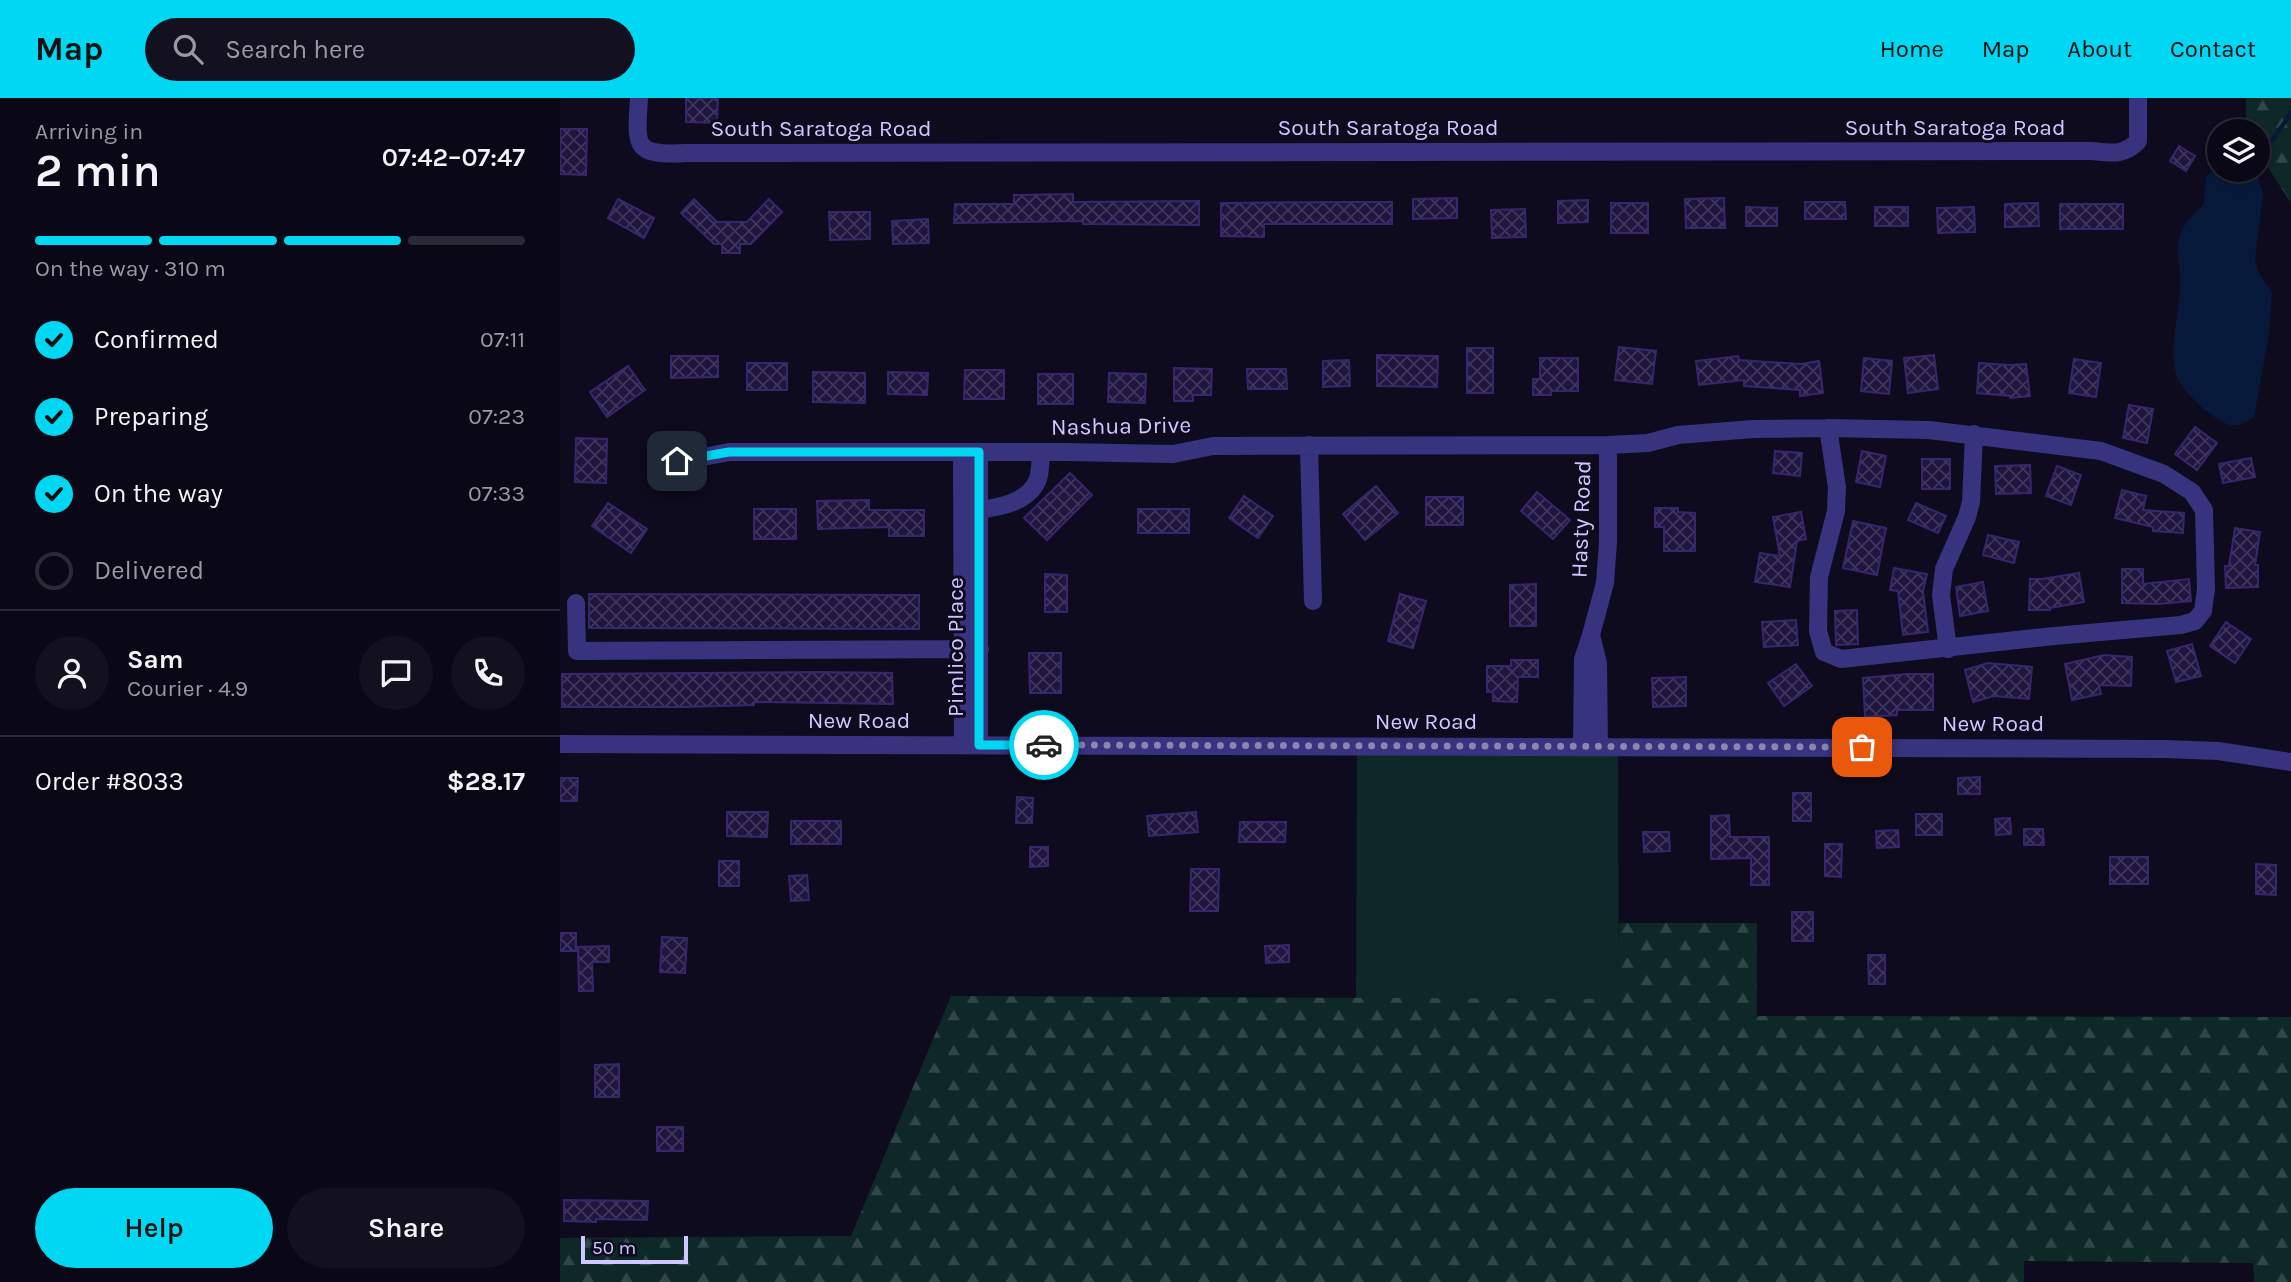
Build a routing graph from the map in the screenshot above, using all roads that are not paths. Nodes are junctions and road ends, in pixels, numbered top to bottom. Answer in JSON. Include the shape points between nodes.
{"nodes":[{"id":1,"x":639,"y":98,"type":"edge"},
{"id":2,"x":2138,"y":98,"type":"edge"},
{"id":3,"x":1828,"y":428,"type":"junction"},
{"id":4,"x":1974,"y":434,"type":"junction"},
{"id":5,"x":1309,"y":445,"type":"junction"},
{"id":6,"x":1608,"y":445,"type":"junction"},
{"id":7,"x":971,"y":452,"type":"junction"},
{"id":8,"x":1041,"y":452,"type":"junction"},
{"id":9,"x":677,"y":461,"type":"dead end"},
{"id":10,"x":980,"y":510,"type":"junction"},
{"id":11,"x":972,"y":550,"type":"junction"},
{"id":12,"x":1312,"y":601,"type":"dead end"},
{"id":13,"x":576,"y":603,"type":"dead end"},
{"id":14,"x":972,"y":649,"type":"junction"},
{"id":15,"x":1948,"y":649,"type":"junction"},
{"id":16,"x":560,"y":744,"type":"edge"},
{"id":17,"x":971,"y":745,"type":"junction"},
{"id":18,"x":1590,"y":746,"type":"junction"},
{"id":19,"x":2291,"y":762,"type":"edge"}],
"edges":[{"from":1,"to":2,"type":"street","name":"South Saratoga Road","via":[[637,132],[643,147],[657,155],[2119,153],[2138,141]]},
{"from":3,"to":4,"type":"street","name":"Nashua Drive"},
{"from":3,"to":6,"type":"street","name":"Nashua Drive","via":[[1753,429]]},
{"from":3,"to":15,"type":"street","name":"Nashua Drive","via":[[1837,487],[1836,511],[1819,578],[1818,631],[1824,652],[1841,659]]},
{"from":4,"to":15,"type":"street","via":[[1969,510],[1944,569],[1941,595]]},
{"from":4,"to":15,"type":"street","name":"Nashua Drive","via":[[2101,451],[2164,474],[2192,492],[2204,510],[2206,589],[2203,611],[2188,623]]},
{"from":5,"to":6,"type":"street","name":"Nashua Drive"},
{"from":5,"to":8,"type":"street","name":"Nashua Drive","via":[[1213,446],[1173,454]]},
{"from":5,"to":12,"type":"street"},
{"from":6,"to":18,"type":"street","name":"Hasty Road","via":[[1608,542],[1605,583],[1591,635],[1598,663]]},
{"from":7,"to":8,"type":"street","name":"Nashua Drive"},
{"from":7,"to":9,"type":"street","name":"Nashua Drive","via":[[729,452]]},
{"from":7,"to":10,"type":"street","name":"Pimlico Place"},
{"from":7,"to":11,"type":"street","name":"Pimlico Place"},
{"from":8,"to":10,"type":"street","via":[[1037,482],[1026,495]]},
{"from":10,"to":11,"type":"street","name":"Pimlico Place"},
{"from":11,"to":14,"type":"street","name":"Pimlico Place"},
{"from":13,"to":14,"type":"street","via":[[577,651]]},
{"from":14,"to":17,"type":"street","name":"Pimlico Place"},
{"from":16,"to":17,"type":"street","name":"New Road"},
{"from":17,"to":18,"type":"street","name":"New Road"},
{"from":18,"to":19,"type":"street","name":"New Road","via":[[2165,749]]}]}
